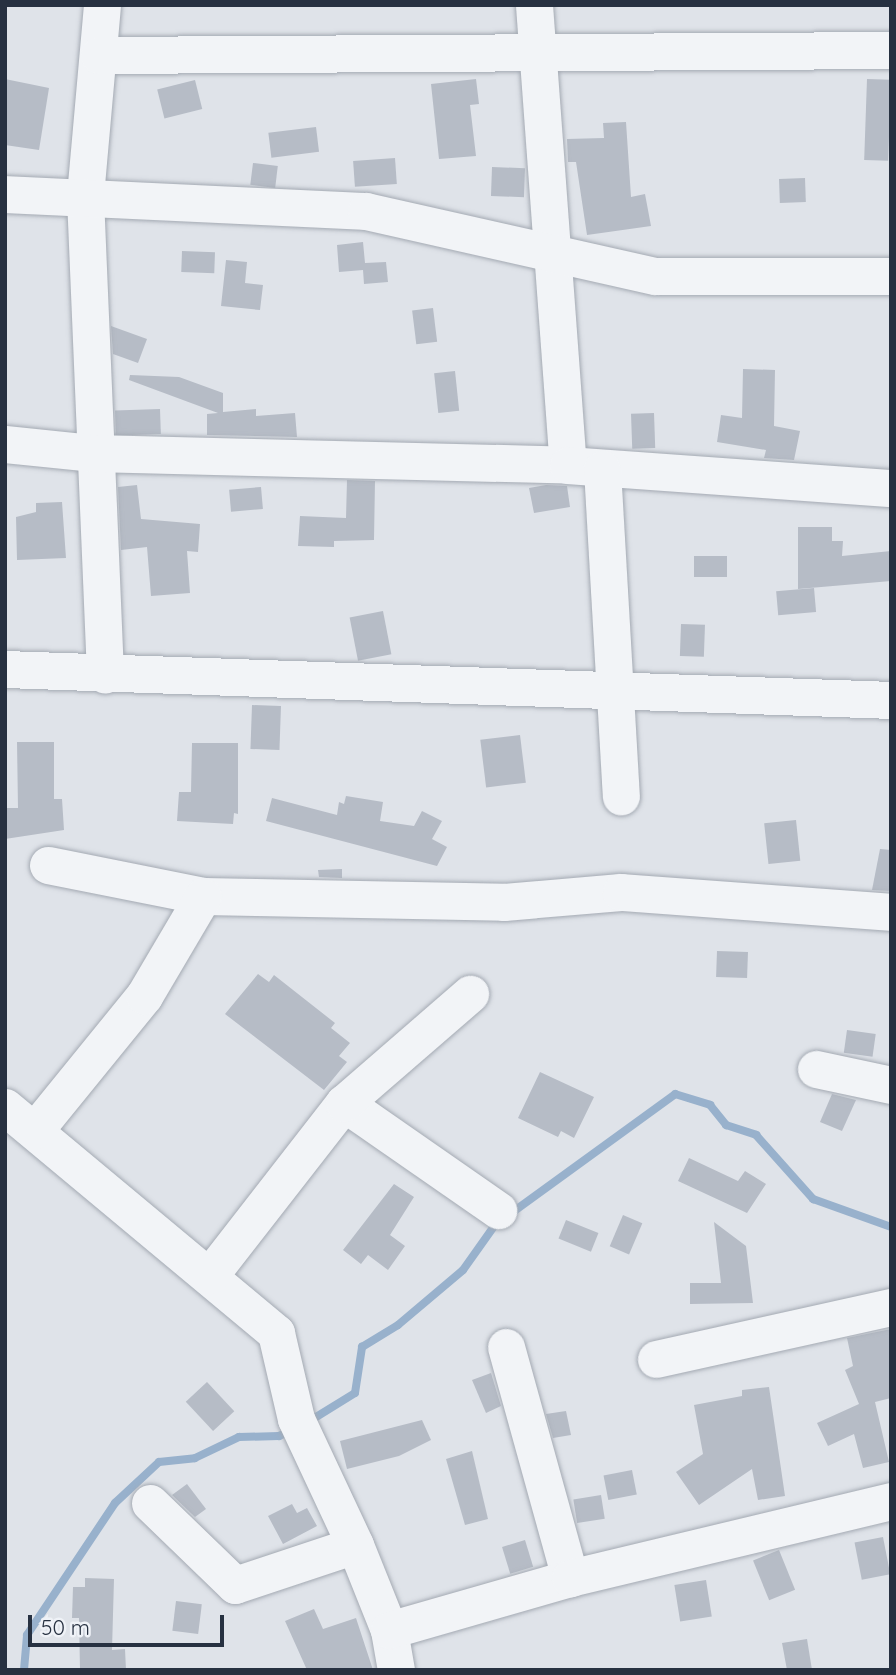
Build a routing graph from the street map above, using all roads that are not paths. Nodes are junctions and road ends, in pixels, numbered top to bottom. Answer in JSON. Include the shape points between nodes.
{"nodes":[{"id":1,"x":102,"y":5,"type":"edge"},
{"id":2,"x":534,"y":5,"type":"edge"},
{"id":3,"x":891,"y":50,"type":"edge"},
{"id":4,"x":537,"y":51,"type":"junction"},
{"id":5,"x":99,"y":55,"type":"junction"},
{"id":6,"x":5,"y":194,"type":"edge"},
{"id":7,"x":85,"y":197,"type":"junction"},
{"id":8,"x":550,"y":256,"type":"junction"},
{"id":9,"x":891,"y":276,"type":"edge"},
{"id":10,"x":5,"y":444,"type":"edge"},
{"id":11,"x":92,"y":453,"type":"junction"},
{"id":12,"x":585,"y":468,"type":"junction"},
{"id":13,"x":891,"y":488,"type":"edge"},
{"id":14,"x":5,"y":669,"type":"edge"},
{"id":15,"x":105,"y":675,"type":"junction"},
{"id":16,"x":614,"y":691,"type":"junction"},
{"id":17,"x":891,"y":701,"type":"edge"},
{"id":18,"x":621,"y":796,"type":"dead end"},
{"id":19,"x":48,"y":865,"type":"dead end"},
{"id":20,"x":203,"y":896,"type":"junction"},
{"id":21,"x":891,"y":912,"type":"edge"},
{"id":22,"x":470,"y":994,"type":"dead end"},
{"id":23,"x":816,"y":1069,"type":"dead end"},
{"id":24,"x":891,"y":1085,"type":"edge"},
{"id":25,"x":344,"y":1103,"type":"junction"},
{"id":26,"x":5,"y":1107,"type":"edge"},
{"id":27,"x":35,"y":1130,"type":"junction"},
{"id":28,"x":498,"y":1210,"type":"dead end"},
{"id":29,"x":210,"y":1275,"type":"junction"},
{"id":30,"x":891,"y":1307,"type":"edge"},
{"id":31,"x":506,"y":1347,"type":"dead end"},
{"id":32,"x":656,"y":1359,"type":"dead end"},
{"id":33,"x":891,"y":1501,"type":"edge"},
{"id":34,"x":150,"y":1503,"type":"dead end"},
{"id":35,"x":355,"y":1545,"type":"junction"},
{"id":36,"x":570,"y":1578,"type":"junction"},
{"id":37,"x":389,"y":1630,"type":"junction"},
{"id":38,"x":396,"y":1670,"type":"edge"}],
"edges":[{"from":1,"to":5,"type":"street"},
{"from":2,"to":4,"type":"street"},
{"from":3,"to":4,"type":"street"},
{"from":4,"to":5,"type":"street"},
{"from":4,"to":8,"type":"street"},
{"from":5,"to":7,"type":"street"},
{"from":6,"to":7,"type":"street"},
{"from":7,"to":8,"type":"street","via":[[366,211]]},
{"from":7,"to":11,"type":"street"},
{"from":8,"to":9,"type":"street","via":[[655,276]]},
{"from":8,"to":12,"type":"street"},
{"from":10,"to":11,"type":"street"},
{"from":11,"to":12,"type":"street"},
{"from":11,"to":15,"type":"street"},
{"from":12,"to":13,"type":"street"},
{"from":12,"to":16,"type":"street"},
{"from":14,"to":15,"type":"street"},
{"from":15,"to":16,"type":"street"},
{"from":16,"to":17,"type":"street"},
{"from":16,"to":18,"type":"street"},
{"from":19,"to":20,"type":"street"},
{"from":20,"to":21,"type":"street","via":[[504,902],[621,892]]},
{"from":20,"to":27,"type":"street","via":[[144,996]]},
{"from":22,"to":25,"type":"street"},
{"from":23,"to":24,"type":"street"},
{"from":25,"to":28,"type":"street"},
{"from":25,"to":29,"type":"street"},
{"from":26,"to":27,"type":"street"},
{"from":27,"to":29,"type":"street"},
{"from":29,"to":35,"type":"street","via":[[276,1333],[299,1426]]},
{"from":30,"to":32,"type":"street"},
{"from":31,"to":36,"type":"street"},
{"from":33,"to":36,"type":"street"},
{"from":34,"to":35,"type":"street","via":[[235,1585]]},
{"from":35,"to":37,"type":"street"},
{"from":36,"to":37,"type":"street"},
{"from":37,"to":38,"type":"street"}]}
